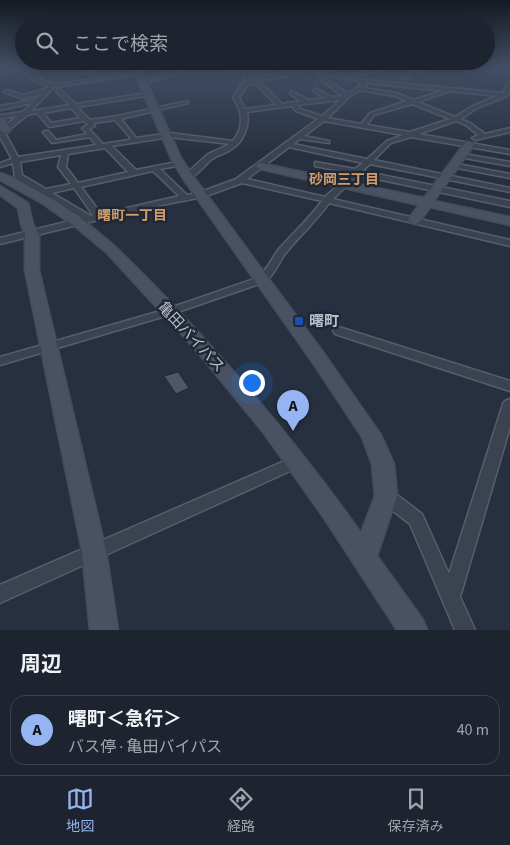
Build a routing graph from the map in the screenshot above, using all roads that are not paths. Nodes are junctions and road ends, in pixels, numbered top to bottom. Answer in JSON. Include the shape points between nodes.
{"nodes":[{"id":1,"x":40,"y":96,"type":"edge"},
{"id":2,"x":63,"y":96,"type":"edge"},
{"id":3,"x":108,"y":96,"type":"edge"},
{"id":4,"x":135,"y":96,"type":"edge"},
{"id":5,"x":149,"y":96,"type":"edge"},
{"id":6,"x":172,"y":96,"type":"edge"},
{"id":7,"x":237,"y":96,"type":"edge"},
{"id":8,"x":271,"y":96,"type":"edge"},
{"id":9,"x":297,"y":96,"type":"edge"},
{"id":10,"x":325,"y":96,"type":"edge"},
{"id":11,"x":399,"y":96,"type":"edge"},
{"id":12,"x":429,"y":96,"type":"edge"},
{"id":13,"x":497,"y":96,"type":"edge"},
{"id":14,"x":346,"y":97,"type":"joint"},
{"id":15,"x":330,"y":99,"type":"junction"},
{"id":16,"x":36,"y":101,"type":"junction"},
{"id":17,"x":409,"y":101,"type":"junction"},
{"id":18,"x":186,"y":102,"type":"dead end"},
{"id":19,"x":308,"y":103,"type":"junction"},
{"id":20,"x":294,"y":105,"type":"junction"},
{"id":21,"x":281,"y":106,"type":"junction"},
{"id":22,"x":74,"y":107,"type":"junction"},
{"id":23,"x":0,"y":108,"type":"edge"},
{"id":24,"x":244,"y":110,"type":"junction"},
{"id":25,"x":39,"y":112,"type":"junction"},
{"id":26,"x":24,"y":114,"type":"junction"},
{"id":27,"x":117,"y":118,"type":"junction"},
{"id":28,"x":0,"y":119,"type":"edge"},
{"id":29,"x":323,"y":119,"type":"junction"},
{"id":30,"x":456,"y":119,"type":"junction"},
{"id":31,"x":88,"y":120,"type":"junction"},
{"id":32,"x":362,"y":125,"type":"junction"},
{"id":33,"x":6,"y":130,"type":"junction"},
{"id":34,"x":510,"y":130,"type":"edge"},
{"id":35,"x":46,"y":132,"type":"dead end"},
{"id":36,"x":412,"y":134,"type":"junction"},
{"id":37,"x":490,"y":134,"type":"junction"},
{"id":38,"x":92,"y":135,"type":"junction"},
{"id":39,"x":482,"y":135,"type":"junction"},
{"id":40,"x":166,"y":136,"type":"junction"},
{"id":41,"x":297,"y":136,"type":"junction"},
{"id":42,"x":510,"y":137,"type":"edge"},
{"id":43,"x":132,"y":142,"type":"junction"},
{"id":44,"x":235,"y":142,"type":"junction"},
{"id":45,"x":327,"y":142,"type":"dead end"},
{"id":46,"x":287,"y":145,"type":"junction"},
{"id":47,"x":470,"y":145,"type":"junction"},
{"id":48,"x":105,"y":146,"type":"junction"},
{"id":49,"x":65,"y":152,"type":"junction"},
{"id":50,"x":510,"y":152,"type":"edge"},
{"id":51,"x":16,"y":160,"type":"junction"},
{"id":52,"x":458,"y":160,"type":"junction"},
{"id":53,"x":367,"y":161,"type":"junction"},
{"id":54,"x":179,"y":163,"type":"junction"},
{"id":55,"x":318,"y":164,"type":"dead end"},
{"id":56,"x":510,"y":164,"type":"edge"},
{"id":57,"x":0,"y":166,"type":"edge"},
{"id":58,"x":260,"y":166,"type":"junction"},
{"id":59,"x":154,"y":168,"type":"junction"},
{"id":60,"x":133,"y":172,"type":"junction"},
{"id":61,"x":357,"y":173,"type":"junction"},
{"id":62,"x":0,"y":176,"type":"edge"},
{"id":63,"x":510,"y":176,"type":"edge"},
{"id":64,"x":188,"y":177,"type":"junction"},
{"id":65,"x":446,"y":177,"type":"junction"},
{"id":66,"x":241,"y":180,"type":"junction"},
{"id":67,"x":343,"y":184,"type":"junction"},
{"id":68,"x":76,"y":185,"type":"junction"},
{"id":69,"x":0,"y":190,"type":"edge"},
{"id":70,"x":437,"y":190,"type":"junction"},
{"id":71,"x":510,"y":190,"type":"edge"},
{"id":72,"x":46,"y":192,"type":"junction"},
{"id":73,"x":192,"y":196,"type":"junction"},
{"id":74,"x":327,"y":200,"type":"junction"},
{"id":75,"x":427,"y":202,"type":"junction"},
{"id":76,"x":510,"y":204,"type":"edge"},
{"id":77,"x":89,"y":220,"type":"junction"},
{"id":78,"x":414,"y":220,"type":"junction"},
{"id":79,"x":510,"y":221,"type":"edge"},
{"id":80,"x":32,"y":234,"type":"junction"},
{"id":81,"x":0,"y":241,"type":"edge"},
{"id":82,"x":510,"y":243,"type":"edge"},
{"id":83,"x":261,"y":280,"type":"junction"},
{"id":84,"x":168,"y":312,"type":"junction"},
{"id":85,"x":339,"y":332,"type":"dead end"},
{"id":86,"x":49,"y":346,"type":"junction"},
{"id":87,"x":0,"y":361,"type":"edge"},
{"id":88,"x":510,"y":386,"type":"edge"},
{"id":89,"x":510,"y":404,"type":"edge"},
{"id":90,"x":296,"y":462,"type":"junction"},
{"id":91,"x":386,"y":496,"type":"junction"},
{"id":92,"x":94,"y":551,"type":"junction"},
{"id":93,"x":364,"y":560,"type":"junction"},
{"id":94,"x":0,"y":594,"type":"edge"},
{"id":95,"x":451,"y":597,"type":"junction"},
{"id":96,"x":104,"y":630,"type":"edge"},
{"id":97,"x":413,"y":630,"type":"edge"},
{"id":98,"x":465,"y":630,"type":"edge"}],
"edges":[{"from":1,"to":16,"type":"street"},
{"from":2,"to":22,"type":"street"},
{"from":3,"to":22,"type":"street"},
{"from":4,"to":27,"type":"street"},
{"from":5,"to":40,"type":"street"},
{"from":6,"to":18,"type":"street"},
{"from":7,"to":24,"type":"street"},
{"from":8,"to":21,"type":"street"},
{"from":9,"to":19,"type":"street"},
{"from":10,"to":15,"type":"street"},
{"from":11,"to":17,"type":"street"},
{"from":12,"to":17,"type":"street"},
{"from":13,"to":30,"type":"street"},
{"from":14,"to":15,"type":"street"},
{"from":14,"to":29,"type":"street"},
{"from":15,"to":19,"type":"street"},
{"from":16,"to":23,"type":"street"},
{"from":16,"to":26,"type":"street"},
{"from":17,"to":30,"type":"street"},
{"from":17,"to":32,"type":"street","via":[[372,114]]},
{"from":19,"to":20,"type":"street"},
{"from":20,"to":21,"type":"street"},
{"from":20,"to":29,"type":"street","via":[[298,110]]},
{"from":21,"to":24,"type":"street"},
{"from":22,"to":25,"type":"street"},
{"from":22,"to":31,"type":"street"},
{"from":24,"to":44,"type":"street","via":[[246,119]]},
{"from":25,"to":26,"type":"street"},
{"from":25,"to":31,"type":"street","via":[[50,125]]},
{"from":26,"to":28,"type":"street"},
{"from":26,"to":33,"type":"street"},
{"from":27,"to":31,"type":"street"},
{"from":27,"to":43,"type":"street","via":[[133,137]]},
{"from":28,"to":33,"type":"street"},
{"from":29,"to":32,"type":"street"},
{"from":29,"to":41,"type":"street"},
{"from":30,"to":36,"type":"street"},
{"from":30,"to":39,"type":"street"},
{"from":31,"to":38,"type":"street","via":[[92,126],[85,128]]},
{"from":32,"to":36,"type":"street"},
{"from":33,"to":51,"type":"street","via":[[1,133]]},
{"from":34,"to":37,"type":"street"},
{"from":35,"to":38,"type":"street","via":[[54,142]]},
{"from":36,"to":47,"type":"street"},
{"from":36,"to":53,"type":"street","via":[[388,142]]},
{"from":37,"to":39,"type":"street"},
{"from":37,"to":42,"type":"street"},
{"from":38,"to":48,"type":"street"},
{"from":39,"to":47,"type":"street","via":[[476,136]]},
{"from":40,"to":43,"type":"street"},
{"from":40,"to":44,"type":"street"},
{"from":40,"to":54,"type":"street"},
{"from":41,"to":45,"type":"street"},
{"from":41,"to":46,"type":"street"},
{"from":43,"to":48,"type":"street"},
{"from":44,"to":64,"type":"street"},
{"from":46,"to":53,"type":"street"},
{"from":46,"to":58,"type":"street"},
{"from":47,"to":50,"type":"street"},
{"from":47,"to":52,"type":"street"},
{"from":48,"to":49,"type":"street"},
{"from":48,"to":60,"type":"street"},
{"from":49,"to":51,"type":"street"},
{"from":49,"to":68,"type":"street","via":[[62,167]]},
{"from":51,"to":57,"type":"street"},
{"from":51,"to":72,"type":"street","via":[[18,176]]},
{"from":52,"to":56,"type":"street"},
{"from":52,"to":63,"type":"street"},
{"from":52,"to":65,"type":"street"},
{"from":53,"to":61,"type":"street"},
{"from":53,"to":65,"type":"street"},
{"from":54,"to":59,"type":"street"},
{"from":54,"to":64,"type":"street"},
{"from":55,"to":61,"type":"street"},
{"from":58,"to":66,"type":"street"},
{"from":58,"to":67,"type":"street"},
{"from":59,"to":60,"type":"street"},
{"from":59,"to":73,"type":"street"},
{"from":60,"to":68,"type":"street"},
{"from":61,"to":67,"type":"street"},
{"from":61,"to":70,"type":"street"},
{"from":62,"to":77,"type":"street","name":"亀田バイパス"},
{"from":64,"to":73,"type":"street"},
{"from":65,"to":70,"type":"street"},
{"from":65,"to":71,"type":"street"},
{"from":66,"to":73,"type":"street"},
{"from":66,"to":74,"type":"street"},
{"from":67,"to":74,"type":"street"},
{"from":67,"to":75,"type":"street"},
{"from":68,"to":72,"type":"street"},
{"from":68,"to":77,"type":"street"},
{"from":69,"to":80,"type":"street","via":[[24,206]]},
{"from":70,"to":75,"type":"street"},
{"from":70,"to":76,"type":"street"},
{"from":72,"to":77,"type":"street"},
{"from":73,"to":77,"type":"street"},
{"from":73,"to":83,"type":"street"},
{"from":74,"to":78,"type":"street"},
{"from":74,"to":83,"type":"street"},
{"from":75,"to":78,"type":"street"},
{"from":75,"to":79,"type":"street"},
{"from":77,"to":80,"type":"street"},
{"from":77,"to":84,"type":"street","name":"亀田バイパス"},
{"from":78,"to":82,"type":"street"},
{"from":80,"to":81,"type":"street"},
{"from":80,"to":86,"type":"street","via":[[32,270]]},
{"from":83,"to":84,"type":"street"},
{"from":83,"to":91,"type":"street","via":[[371,435],[383,464]]},
{"from":84,"to":86,"type":"street"},
{"from":84,"to":90,"type":"street","name":"亀田バイパス","via":[[201,345],[270,426]]},
{"from":85,"to":88,"type":"street"},
{"from":86,"to":87,"type":"street"},
{"from":86,"to":92,"type":"street"},
{"from":89,"to":95,"type":"street"},
{"from":90,"to":92,"type":"street"},
{"from":90,"to":93,"type":"street","name":"亀田バイパス"},
{"from":91,"to":93,"type":"street"},
{"from":91,"to":95,"type":"street","via":[[416,519]]},
{"from":92,"to":94,"type":"street"},
{"from":92,"to":96,"type":"street"},
{"from":93,"to":97,"type":"street"},
{"from":95,"to":98,"type":"street"}]}
